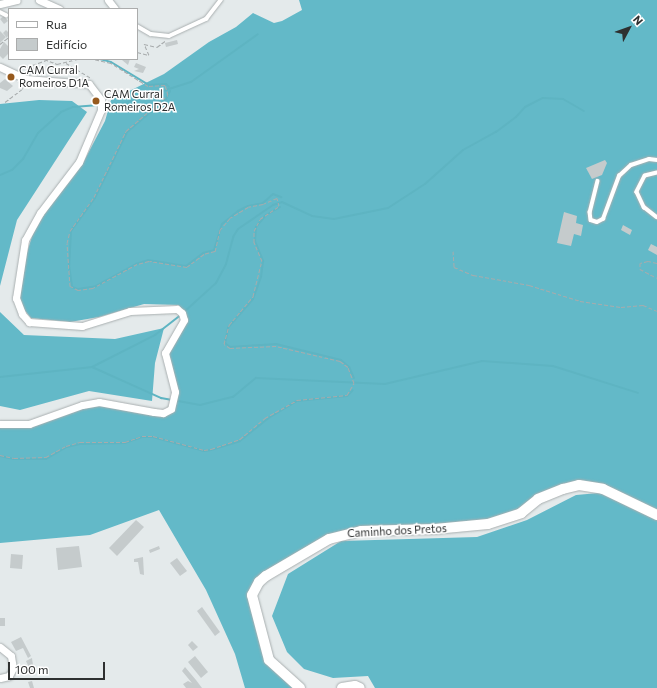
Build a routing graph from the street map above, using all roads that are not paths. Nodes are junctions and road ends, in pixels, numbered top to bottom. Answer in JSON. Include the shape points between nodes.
{"nodes":[{"id":1,"x":17,"y":0,"type":"edge"},
{"id":2,"x":39,"y":0,"type":"edge"},
{"id":3,"x":221,"y":0,"type":"edge"},
{"id":4,"x":3,"y":4,"type":"edge"},
{"id":5,"x":57,"y":8,"type":"edge"},
{"id":6,"x":0,"y":12,"type":"edge"},
{"id":7,"x":6,"y":15,"type":"dead end"},
{"id":8,"x":138,"y":26,"type":"edge"},
{"id":9,"x":0,"y":67,"type":"edge"},
{"id":10,"x":657,"y":160,"type":"edge"},
{"id":11,"x":657,"y":173,"type":"edge"},
{"id":12,"x":598,"y":180,"type":"dead end"},
{"id":13,"x":657,"y":217,"type":"edge"},
{"id":14,"x":0,"y":424,"type":"edge"},
{"id":15,"x":657,"y":515,"type":"edge"},
{"id":16,"x":0,"y":647,"type":"edge"},
{"id":17,"x":0,"y":678,"type":"edge"},
{"id":18,"x":300,"y":688,"type":"edge"},
{"id":19,"x":342,"y":688,"type":"edge"},
{"id":20,"x":360,"y":688,"type":"edge"}],
"edges":[{"from":1,"to":4,"type":"street"},
{"from":2,"to":5,"type":"street"},
{"from":3,"to":8,"type":"lane","via":[[206,19],[162,37]]},
{"from":6,"to":7,"type":"lane"},
{"from":9,"to":14,"type":"street","via":[[26,76],[82,82],[94,88],[101,100],[101,108],[79,162],[40,213],[25,240],[16,298],[18,306],[29,322],[66,326],[100,323],[130,311],[177,309],[183,315],[184,323],[165,353],[175,392],[174,405],[163,413],[99,402],[82,405],[29,424]]},
{"from":10,"to":12,"type":"lane","via":[[649,159],[631,165],[620,176],[603,219],[597,222],[591,220],[590,212]]},
{"from":11,"to":13,"type":"lane","via":[[645,176],[637,192],[644,207]]},
{"from":15,"to":18,"type":"main road","name":"Caminho dos Pretos","via":[[603,489],[579,485],[538,499],[521,513],[488,524],[435,529],[361,531],[329,538],[266,576],[259,582],[252,595],[269,660]]},
{"from":16,"to":17,"type":"street","via":[[11,656],[13,668],[9,676]]},
{"from":19,"to":20,"type":"main road"}]}
